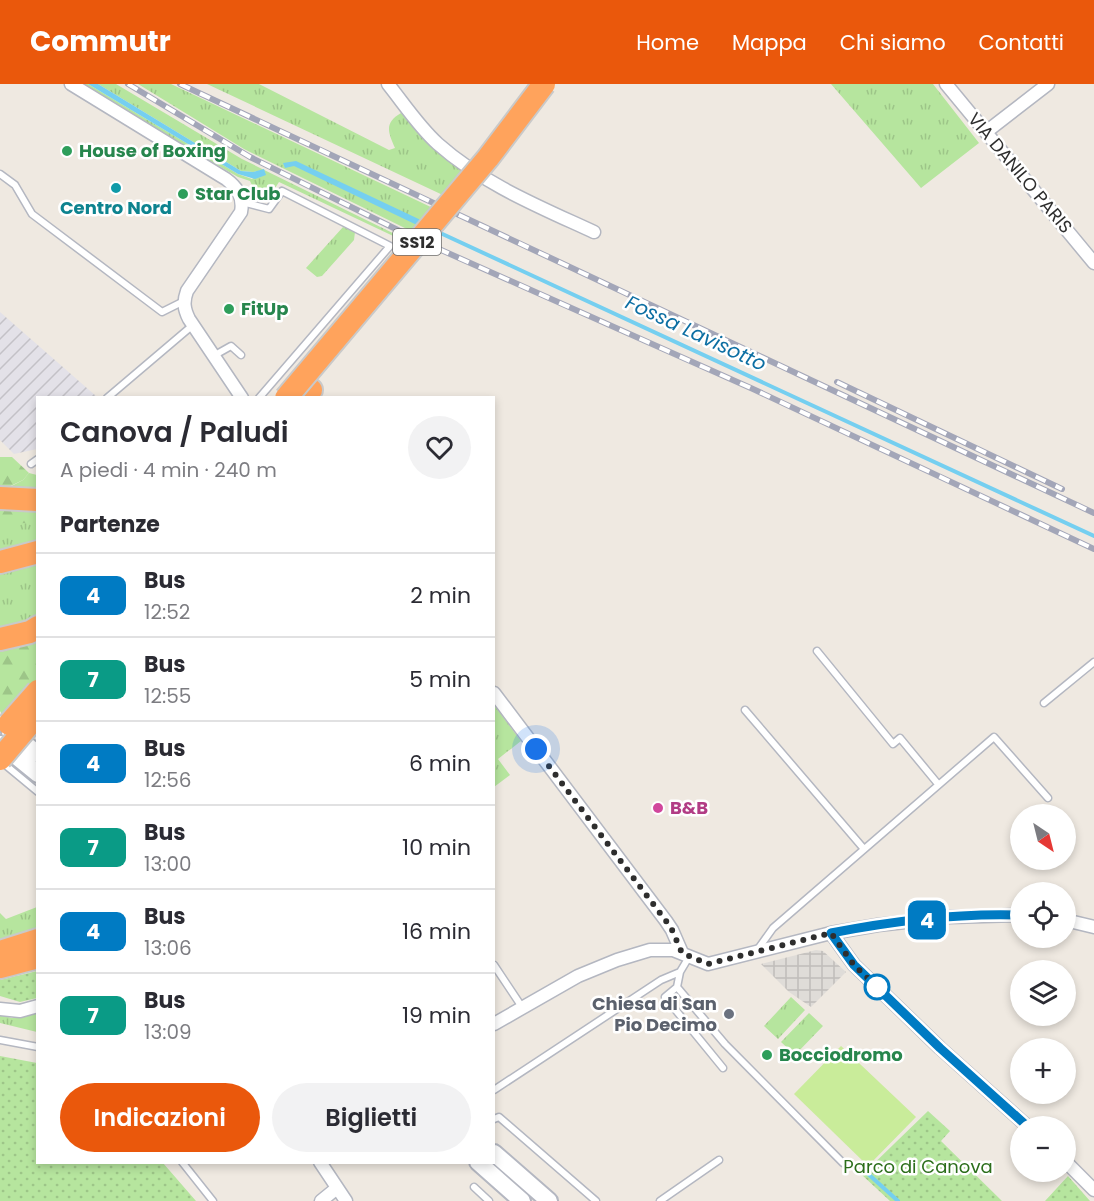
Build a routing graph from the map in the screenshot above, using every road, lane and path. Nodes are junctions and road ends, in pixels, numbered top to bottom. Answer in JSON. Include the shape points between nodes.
{"nodes":[{"id":1,"x":71,"y":84,"type":"edge"},
{"id":2,"x":388,"y":84,"type":"edge"},
{"id":3,"x":544,"y":84,"type":"edge"},
{"id":4,"x":561,"y":84,"type":"edge"},
{"id":5,"x":946,"y":84,"type":"edge"},
{"id":6,"x":1048,"y":84,"type":"edge"},
{"id":7,"x":986,"y":132,"type":"junction"},
{"id":8,"x":0,"y":174,"type":"edge"},
{"id":9,"x":242,"y":202,"type":"junction"},
{"id":10,"x":594,"y":232,"type":"dead end"},
{"id":11,"x":1094,"y":263,"type":"edge"},
{"id":12,"x":184,"y":301,"type":"junction"},
{"id":13,"x":193,"y":325,"type":"junction"},
{"id":14,"x":241,"y":355,"type":"dead end"},
{"id":15,"x":215,"y":356,"type":"junction"},
{"id":16,"x":297,"y":395,"type":"edge"},
{"id":17,"x":109,"y":396,"type":"edge"},
{"id":18,"x":241,"y":396,"type":"edge"},
{"id":19,"x":261,"y":396,"type":"edge"},
{"id":20,"x":36,"y":461,"type":"edge"},
{"id":21,"x":32,"y":464,"type":"dead end"},
{"id":22,"x":0,"y":498,"type":"edge"},
{"id":23,"x":36,"y":500,"type":"edge"},
{"id":24,"x":36,"y":553,"type":"edge"},
{"id":25,"x":0,"y":562,"type":"edge"},
{"id":26,"x":36,"y":628,"type":"edge"},
{"id":27,"x":0,"y":639,"type":"edge"},
{"id":28,"x":817,"y":651,"type":"dead end"},
{"id":29,"x":1094,"y":662,"type":"edge"},
{"id":30,"x":36,"y":693,"type":"edge"},
{"id":31,"x":495,"y":694,"type":"edge"},
{"id":32,"x":1044,"y":703,"type":"dead end"},
{"id":33,"x":745,"y":710,"type":"dead end"},
{"id":34,"x":36,"y":716,"type":"edge"},
{"id":35,"x":0,"y":724,"type":"edge"},
{"id":36,"x":0,"y":735,"type":"edge"},
{"id":37,"x":0,"y":744,"type":"edge"},
{"id":38,"x":36,"y":752,"type":"edge"},
{"id":39,"x":0,"y":760,"type":"edge"},
{"id":40,"x":36,"y":772,"type":"edge"},
{"id":41,"x":938,"y":784,"type":"junction"},
{"id":42,"x":36,"y":790,"type":"edge"},
{"id":43,"x":1048,"y":798,"type":"dead end"},
{"id":44,"x":864,"y":849,"type":"junction"},
{"id":45,"x":1010,"y":915,"type":"edge"},
{"id":46,"x":1076,"y":923,"type":"edge"},
{"id":47,"x":1094,"y":927,"type":"edge"},
{"id":48,"x":831,"y":933,"type":"junction"},
{"id":49,"x":36,"y":941,"type":"edge"},
{"id":50,"x":0,"y":952,"type":"edge"},
{"id":51,"x":756,"y":952,"type":"junction"},
{"id":52,"x":685,"y":955,"type":"junction"},
{"id":53,"x":36,"y":958,"type":"edge"},
{"id":54,"x":0,"y":967,"type":"edge"},
{"id":55,"x":495,"y":967,"type":"edge"},
{"id":56,"x":680,"y":972,"type":"junction"},
{"id":57,"x":677,"y":987,"type":"junction"},
{"id":58,"x":36,"y":1007,"type":"edge"},
{"id":59,"x":522,"y":1007,"type":"junction"},
{"id":60,"x":0,"y":1009,"type":"edge"},
{"id":61,"x":495,"y":1023,"type":"edge"},
{"id":62,"x":0,"y":1040,"type":"edge"},
{"id":63,"x":36,"y":1047,"type":"edge"},
{"id":64,"x":723,"y":1068,"type":"dead end"},
{"id":65,"x":495,"y":1088,"type":"edge"},
{"id":66,"x":1015,"y":1116,"type":"edge"},
{"id":67,"x":495,"y":1119,"type":"edge"},
{"id":68,"x":495,"y":1154,"type":"edge"},
{"id":69,"x":719,"y":1160,"type":"dead end"},
{"id":70,"x":843,"y":1163,"type":"dead end"},
{"id":71,"x":184,"y":1164,"type":"edge"},
{"id":72,"x":321,"y":1164,"type":"edge"},
{"id":73,"x":480,"y":1164,"type":"edge"},
{"id":74,"x":1076,"y":1172,"type":"edge"},
{"id":75,"x":474,"y":1187,"type":"dead end"},
{"id":76,"x":337,"y":1188,"type":"junction"},
{"id":77,"x":1094,"y":1190,"type":"edge"},
{"id":78,"x":669,"y":1195,"type":"junction"},
{"id":79,"x":213,"y":1201,"type":"edge"},
{"id":80,"x":321,"y":1201,"type":"edge"},
{"id":81,"x":346,"y":1201,"type":"edge"},
{"id":82,"x":489,"y":1201,"type":"edge"},
{"id":83,"x":522,"y":1201,"type":"edge"},
{"id":84,"x":549,"y":1201,"type":"edge"},
{"id":85,"x":596,"y":1201,"type":"edge"},
{"id":86,"x":660,"y":1201,"type":"edge"},
{"id":87,"x":674,"y":1201,"type":"edge"}],
"edges":[{"from":1,"to":9,"type":"street","via":[[226,179]]},
{"from":2,"to":10,"type":"street","via":[[438,144],[471,168],[497,185]]},
{"from":3,"to":16,"type":"highway","number":"SS12","bridge":true},
{"from":4,"to":16,"type":"highway","number":"SS12","via":[[501,166]]},
{"from":5,"to":7,"type":"street","name":"VIA DANILO PARIS"},
{"from":6,"to":7,"type":"street"},
{"from":7,"to":11,"type":"street","name":"VIA DANILO PARIS"},
{"from":8,"to":12,"type":"lane","via":[[15,185],[32,214],[162,312]]},
{"from":9,"to":12,"type":"street","via":[[239,217]]},
{"from":9,"to":19,"type":"lane","via":[[269,209],[282,190],[390,246]]},
{"from":12,"to":13,"type":"street"},
{"from":13,"to":15,"type":"street"},
{"from":13,"to":17,"type":"lane"},
{"from":14,"to":15,"type":"lane","via":[[231,346]]},
{"from":15,"to":18,"type":"street"},
{"from":20,"to":21,"type":"lane"},
{"from":22,"to":23,"type":"highway"},
{"from":24,"to":25,"type":"highway"},
{"from":26,"to":27,"type":"highway"},
{"from":28,"to":41,"type":"lane","via":[[893,744],[900,738]]},
{"from":29,"to":32,"type":"lane"},
{"from":30,"to":36,"type":"highway","bridge":true},
{"from":31,"to":52,"type":"street","via":[[666,921]]},
{"from":33,"to":44,"type":"lane"},
{"from":34,"to":39,"type":"highway","bridge":true},
{"from":35,"to":38,"type":"main road"},
{"from":37,"to":40,"type":"main road"},
{"from":39,"to":42,"type":"lane"},
{"from":41,"to":43,"type":"lane","via":[[994,736]]},
{"from":41,"to":44,"type":"lane"},
{"from":44,"to":51,"type":"lane","via":[[773,928]]},
{"from":45,"to":48,"type":"street","via":[[901,922]]},
{"from":46,"to":47,"type":"street"},
{"from":48,"to":51,"type":"street"},
{"from":48,"to":66,"type":"street","via":[[854,965]]},
{"from":49,"to":50,"type":"highway"},
{"from":51,"to":52,"type":"street","via":[[708,964]]},
{"from":52,"to":56,"type":"lane"},
{"from":52,"to":59,"type":"street","via":[[673,950],[650,950],[617,960]]},
{"from":53,"to":54,"type":"highway"},
{"from":55,"to":59,"type":"lane"},
{"from":56,"to":57,"type":"lane"},
{"from":56,"to":65,"type":"lane","via":[[661,980]]},
{"from":57,"to":64,"type":"lane","via":[[665,997]]},
{"from":57,"to":70,"type":"lane","via":[[725,1044]]},
{"from":58,"to":60,"type":"street","via":[[20,1011]]},
{"from":59,"to":61,"type":"street"},
{"from":62,"to":63,"type":"lane"},
{"from":67,"to":85,"type":"lane","via":[[499,1117]]},
{"from":68,"to":84,"type":"main road"},
{"from":69,"to":78,"type":"lane"},
{"from":71,"to":79,"type":"lane"},
{"from":72,"to":76,"type":"street"},
{"from":73,"to":83,"type":"main road"},
{"from":74,"to":77,"type":"street"},
{"from":75,"to":82,"type":"lane"},
{"from":76,"to":80,"type":"street"},
{"from":76,"to":81,"type":"street"},
{"from":78,"to":86,"type":"lane"},
{"from":78,"to":87,"type":"lane"}]}
